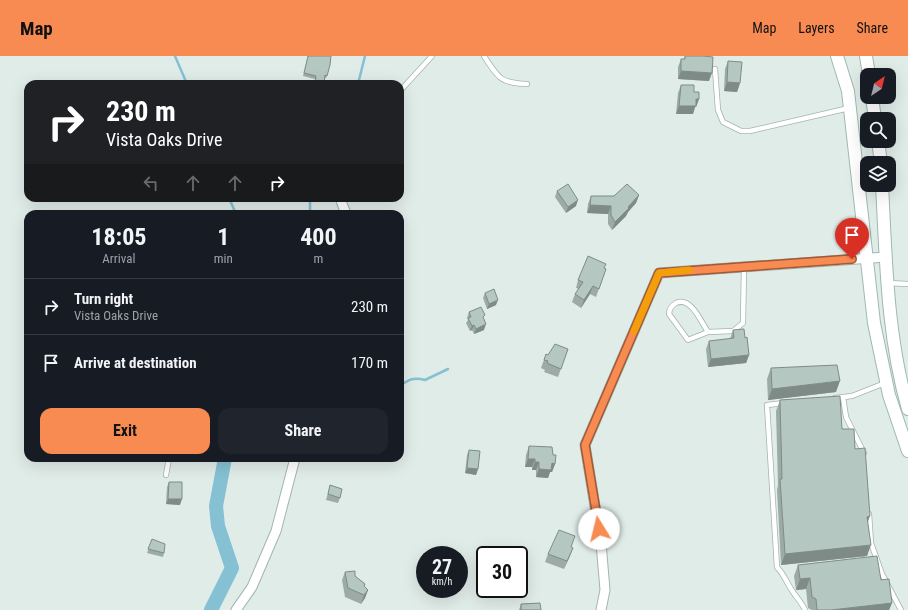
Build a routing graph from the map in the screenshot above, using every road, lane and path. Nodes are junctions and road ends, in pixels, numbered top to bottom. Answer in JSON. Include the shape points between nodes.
{"nodes":[{"id":1,"x":432,"y":56,"type":"edge"},
{"id":2,"x":484,"y":56,"type":"edge"},
{"id":3,"x":837,"y":56,"type":"edge"},
{"id":4,"x":866,"y":56,"type":"edge"},
{"id":5,"x":868,"y":68,"type":"edge"},
{"id":6,"x":715,"y":69,"type":"dead end"},
{"id":7,"x":527,"y":84,"type":"dead end"},
{"id":8,"x":404,"y":87,"type":"edge"},
{"id":9,"x":850,"y":108,"type":"junction"},
{"id":10,"x":882,"y":192,"type":"edge"},
{"id":11,"x":886,"y":257,"type":"junction"},
{"id":12,"x":868,"y":258,"type":"junction"},
{"id":13,"x":744,"y":266,"type":"junction"},
{"id":14,"x":887,"y":283,"type":"junction"},
{"id":15,"x":908,"y":284,"type":"edge"},
{"id":16,"x":708,"y":332,"type":"junction"},
{"id":17,"x":887,"y":383,"type":"junction"},
{"id":18,"x":843,"y":397,"type":"junction"},
{"id":19,"x":828,"y":398,"type":"edge"},
{"id":20,"x":790,"y":403,"type":"edge"},
{"id":21,"x":908,"y":409,"type":"edge"},
{"id":22,"x":908,"y":451,"type":"edge"},
{"id":23,"x":864,"y":461,"type":"edge"},
{"id":24,"x":168,"y":462,"type":"edge"},
{"id":25,"x":295,"y":462,"type":"edge"},
{"id":26,"x":166,"y":474,"type":"dead end"},
{"id":27,"x":868,"y":506,"type":"edge"},
{"id":28,"x":236,"y":610,"type":"edge"},
{"id":29,"x":601,"y":610,"type":"edge"},
{"id":30,"x":806,"y":610,"type":"edge"},
{"id":31,"x":901,"y":610,"type":"edge"}],
"edges":[{"from":1,"to":8,"type":"lane"},
{"from":2,"to":7,"type":"lane","via":[[496,75],[504,81]]},
{"from":3,"to":9,"type":"main road","via":[[848,91]]},
{"from":4,"to":5,"type":"main road"},
{"from":6,"to":9,"type":"lane","via":[[718,110],[723,122],[741,131]]},
{"from":9,"to":12,"type":"main road"},
{"from":10,"to":11,"type":"main road"},
{"from":11,"to":12,"type":"street"},
{"from":11,"to":14,"type":"main road"},
{"from":12,"to":13,"type":"street"},
{"from":12,"to":17,"type":"main road","via":[[874,323]]},
{"from":13,"to":16,"type":"lane","via":[[743,323],[740,328],[733,331]]},
{"from":13,"to":29,"type":"street","via":[[659,273],[585,445],[601,543],[605,590]]},
{"from":14,"to":15,"type":"lane"},
{"from":14,"to":21,"type":"main road","via":[[893,347]]},
{"from":16,"to":16,"type":"lane","via":[[688,340],[669,314],[669,310],[673,305],[686,302]]},
{"from":17,"to":18,"type":"lane"},
{"from":17,"to":22,"type":"main road"},
{"from":18,"to":19,"type":"lane"},
{"from":18,"to":23,"type":"lane","via":[[846,417],[864,453]]},
{"from":20,"to":30,"type":"lane","via":[[767,405],[777,568]]},
{"from":24,"to":26,"type":"lane"},
{"from":25,"to":28,"type":"street","via":[[276,531],[252,587]]},
{"from":27,"to":31,"type":"lane","via":[[871,543],[882,574]]}]}
